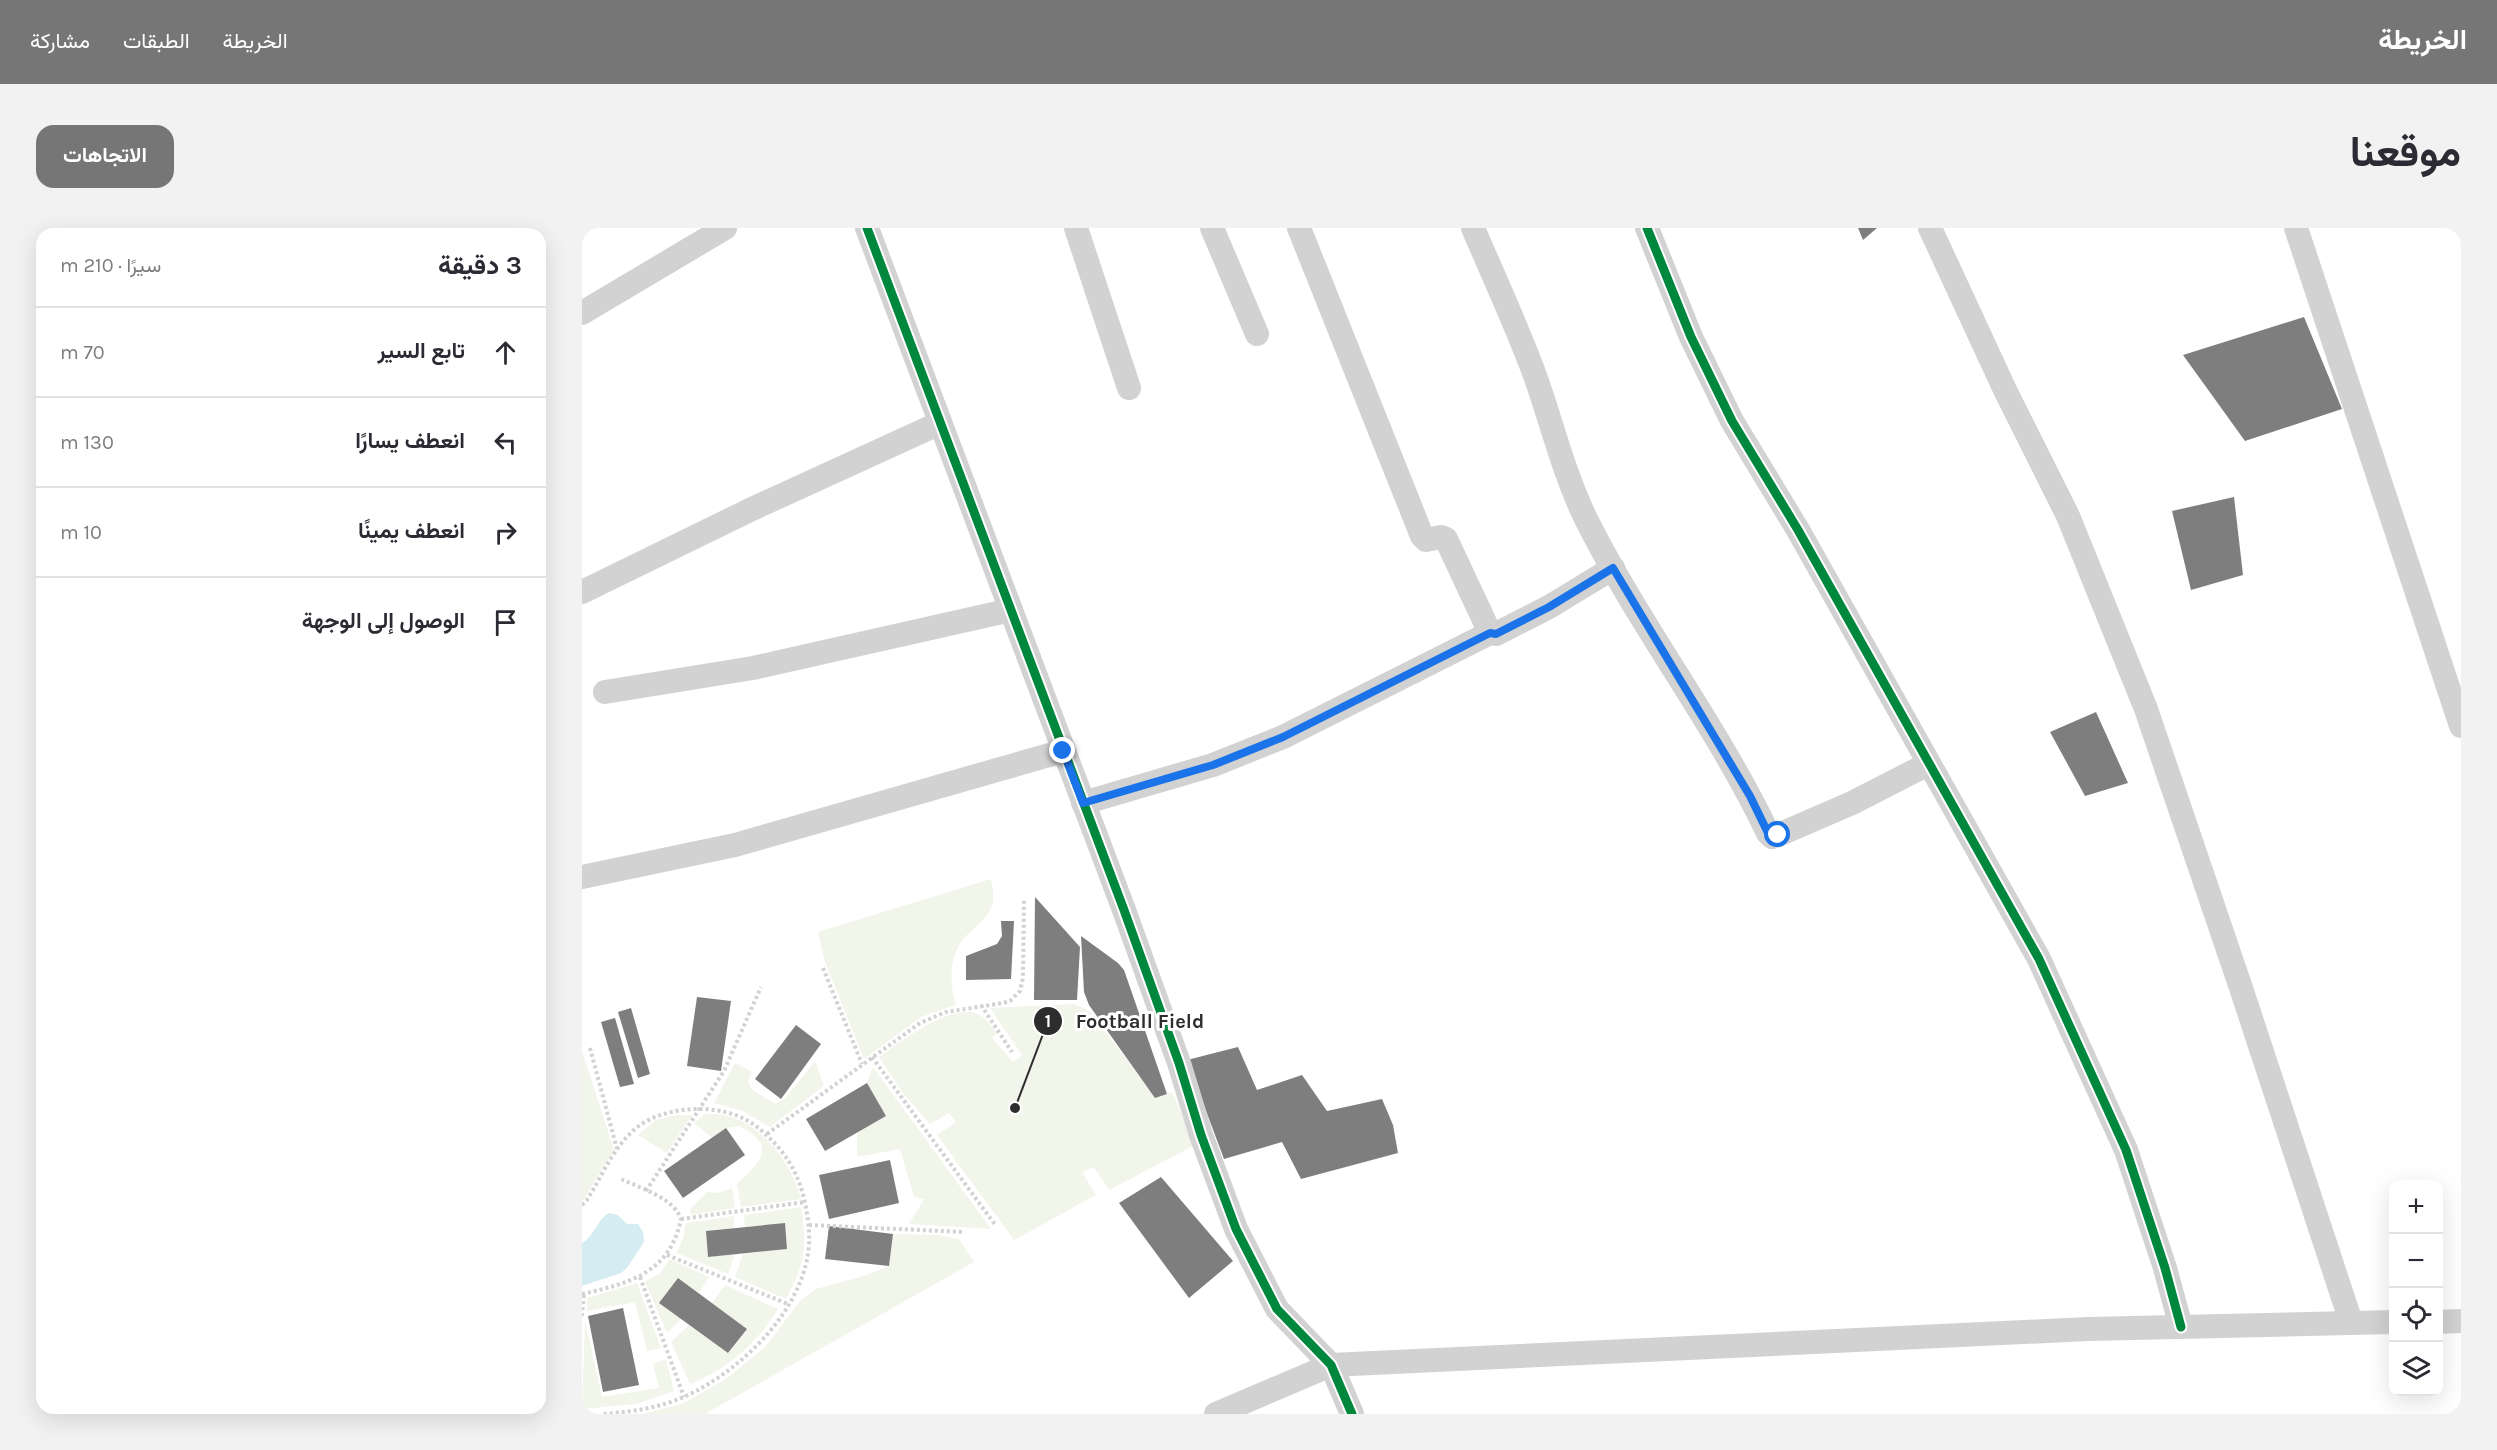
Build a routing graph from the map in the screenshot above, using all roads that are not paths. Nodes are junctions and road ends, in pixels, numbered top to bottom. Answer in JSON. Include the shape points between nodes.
{"nodes":[{"id":1,"x":725,"y":228,"type":"edge"},
{"id":2,"x":867,"y":228,"type":"edge"},
{"id":3,"x":1076,"y":228,"type":"edge"},
{"id":4,"x":1212,"y":228,"type":"edge"},
{"id":5,"x":1299,"y":228,"type":"edge"},
{"id":6,"x":1473,"y":228,"type":"edge"},
{"id":7,"x":1647,"y":228,"type":"edge"},
{"id":8,"x":1930,"y":228,"type":"edge"},
{"id":9,"x":2296,"y":228,"type":"edge"},
{"id":10,"x":582,"y":313,"type":"edge"},
{"id":11,"x":1257,"y":334,"type":"dead end"},
{"id":12,"x":1129,"y":388,"type":"dead end"},
{"id":13,"x":940,"y":423,"type":"junction"},
{"id":14,"x":1613,"y":568,"type":"junction"},
{"id":15,"x":582,"y":592,"type":"edge"},
{"id":16,"x":1011,"y":610,"type":"junction"},
{"id":17,"x":1490,"y":633,"type":"junction"},
{"id":18,"x":605,"y":692,"type":"dead end"},
{"id":19,"x":2461,"y":726,"type":"edge"},
{"id":20,"x":1063,"y":751,"type":"junction"},
{"id":21,"x":1928,"y":764,"type":"junction"},
{"id":22,"x":1083,"y":803,"type":"junction"},
{"id":23,"x":582,"y":877,"type":"edge"},
{"id":24,"x":2389,"y":1322,"type":"edge"},
{"id":25,"x":2443,"y":1322,"type":"edge"},
{"id":26,"x":2461,"y":1322,"type":"edge"},
{"id":27,"x":2351,"y":1323,"type":"junction"},
{"id":28,"x":2181,"y":1327,"type":"junction"},
{"id":29,"x":1330,"y":1365,"type":"junction"},
{"id":30,"x":1216,"y":1414,"type":"edge"},
{"id":31,"x":1352,"y":1414,"type":"edge"}],
"edges":[{"from":1,"to":10,"type":"street"},
{"from":2,"to":13,"type":"street"},
{"from":3,"to":12,"type":"street"},
{"from":4,"to":11,"type":"street"},
{"from":5,"to":17,"type":"street","via":[[1422,536],[1426,540],[1446,539]]},
{"from":6,"to":14,"type":"street","via":[[1533,370],[1586,518]]},
{"from":7,"to":21,"type":"street","via":[[1691,337],[1732,421]]},
{"from":8,"to":27,"type":"street","via":[[2068,516],[2146,709]]},
{"from":9,"to":19,"type":"street"},
{"from":13,"to":15,"type":"street"},
{"from":13,"to":16,"type":"street"},
{"from":14,"to":17,"type":"street","via":[[1507,629]]},
{"from":14,"to":21,"type":"street","via":[[1772,837],[1852,803]]},
{"from":16,"to":18,"type":"street","via":[[753,668]]},
{"from":16,"to":20,"type":"street"},
{"from":17,"to":22,"type":"street","via":[[1283,737],[1213,765]]},
{"from":20,"to":22,"type":"street"},
{"from":20,"to":23,"type":"street","via":[[735,845]]},
{"from":21,"to":28,"type":"street","via":[[2039,959],[2126,1150]]},
{"from":22,"to":29,"type":"street","via":[[1236,1229],[1277,1309]]},
{"from":24,"to":27,"type":"street"},
{"from":25,"to":26,"type":"street"},
{"from":27,"to":28,"type":"street"},
{"from":28,"to":29,"type":"street"},
{"from":29,"to":30,"type":"street"},
{"from":29,"to":31,"type":"street"}]}
